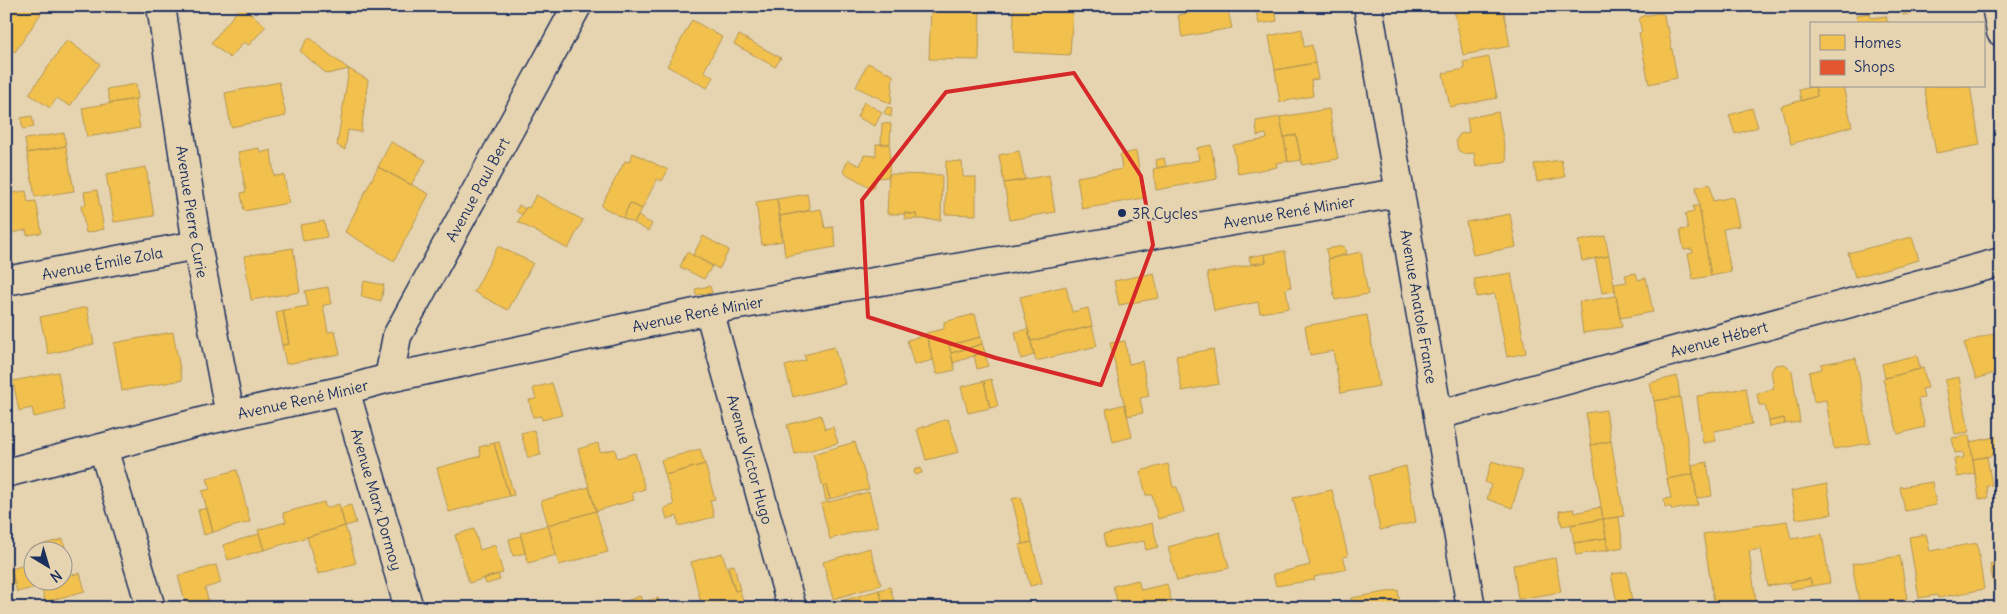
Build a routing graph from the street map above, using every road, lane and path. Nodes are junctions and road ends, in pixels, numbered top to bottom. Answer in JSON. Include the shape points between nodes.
{"nodes":[{"id":1,"x":161,"y":6,"type":"edge"},
{"id":2,"x":577,"y":6,"type":"edge"},
{"id":3,"x":1368,"y":6,"type":"edge"},
{"id":4,"x":1996,"y":6,"type":"edge"},
{"id":5,"x":2001,"y":32,"type":"edge"},
{"id":6,"x":1398,"y":193,"type":"junction"},
{"id":7,"x":197,"y":245,"type":"junction"},
{"id":8,"x":2001,"y":262,"type":"edge"},
{"id":9,"x":6,"y":282,"type":"edge"},
{"id":10,"x":708,"y":310,"type":"junction"},
{"id":11,"x":390,"y":378,"type":"junction"},
{"id":12,"x":345,"y":390,"type":"junction"},
{"id":13,"x":230,"y":415,"type":"junction"},
{"id":14,"x":1438,"y":415,"type":"junction"},
{"id":15,"x":103,"y":448,"type":"junction"},
{"id":16,"x":6,"y":473,"type":"edge"},
{"id":17,"x":151,"y":608,"type":"edge"},
{"id":18,"x":409,"y":608,"type":"edge"},
{"id":19,"x":792,"y":608,"type":"edge"},
{"id":20,"x":1470,"y":608,"type":"edge"}],
"edges":[{"from":1,"to":7,"type":"street","name":"Avenue Pierre Curie"},
{"from":2,"to":11,"type":"street","name":"Avenue Paul Bert","via":[[397,336]]},
{"from":3,"to":6,"type":"street","name":"Avenue Anatole France"},
{"from":4,"to":5,"type":"street"},
{"from":6,"to":10,"type":"street","name":"Avenue René Minier"},
{"from":6,"to":14,"type":"street","name":"Avenue Anatole France"},
{"from":7,"to":9,"type":"street","name":"Avenue Émile Zola"},
{"from":7,"to":13,"type":"street","name":"Avenue Pierre Curie"},
{"from":8,"to":14,"type":"street","name":"Avenue Hébert"},
{"from":10,"to":11,"type":"street","name":"Avenue René Minier"},
{"from":10,"to":19,"type":"street","name":"Avenue Victor Hugo"},
{"from":11,"to":12,"type":"street","name":"Avenue René Minier"},
{"from":12,"to":13,"type":"street","name":"Avenue René Minier"},
{"from":12,"to":18,"type":"street","name":"Avenue Marx Dormoy"},
{"from":13,"to":15,"type":"street","name":"Avenue René Minier"},
{"from":14,"to":20,"type":"street","name":"Avenue Anatole France"},
{"from":15,"to":16,"type":"street","name":"Avenue René Minier"},
{"from":15,"to":17,"type":"street"}]}
